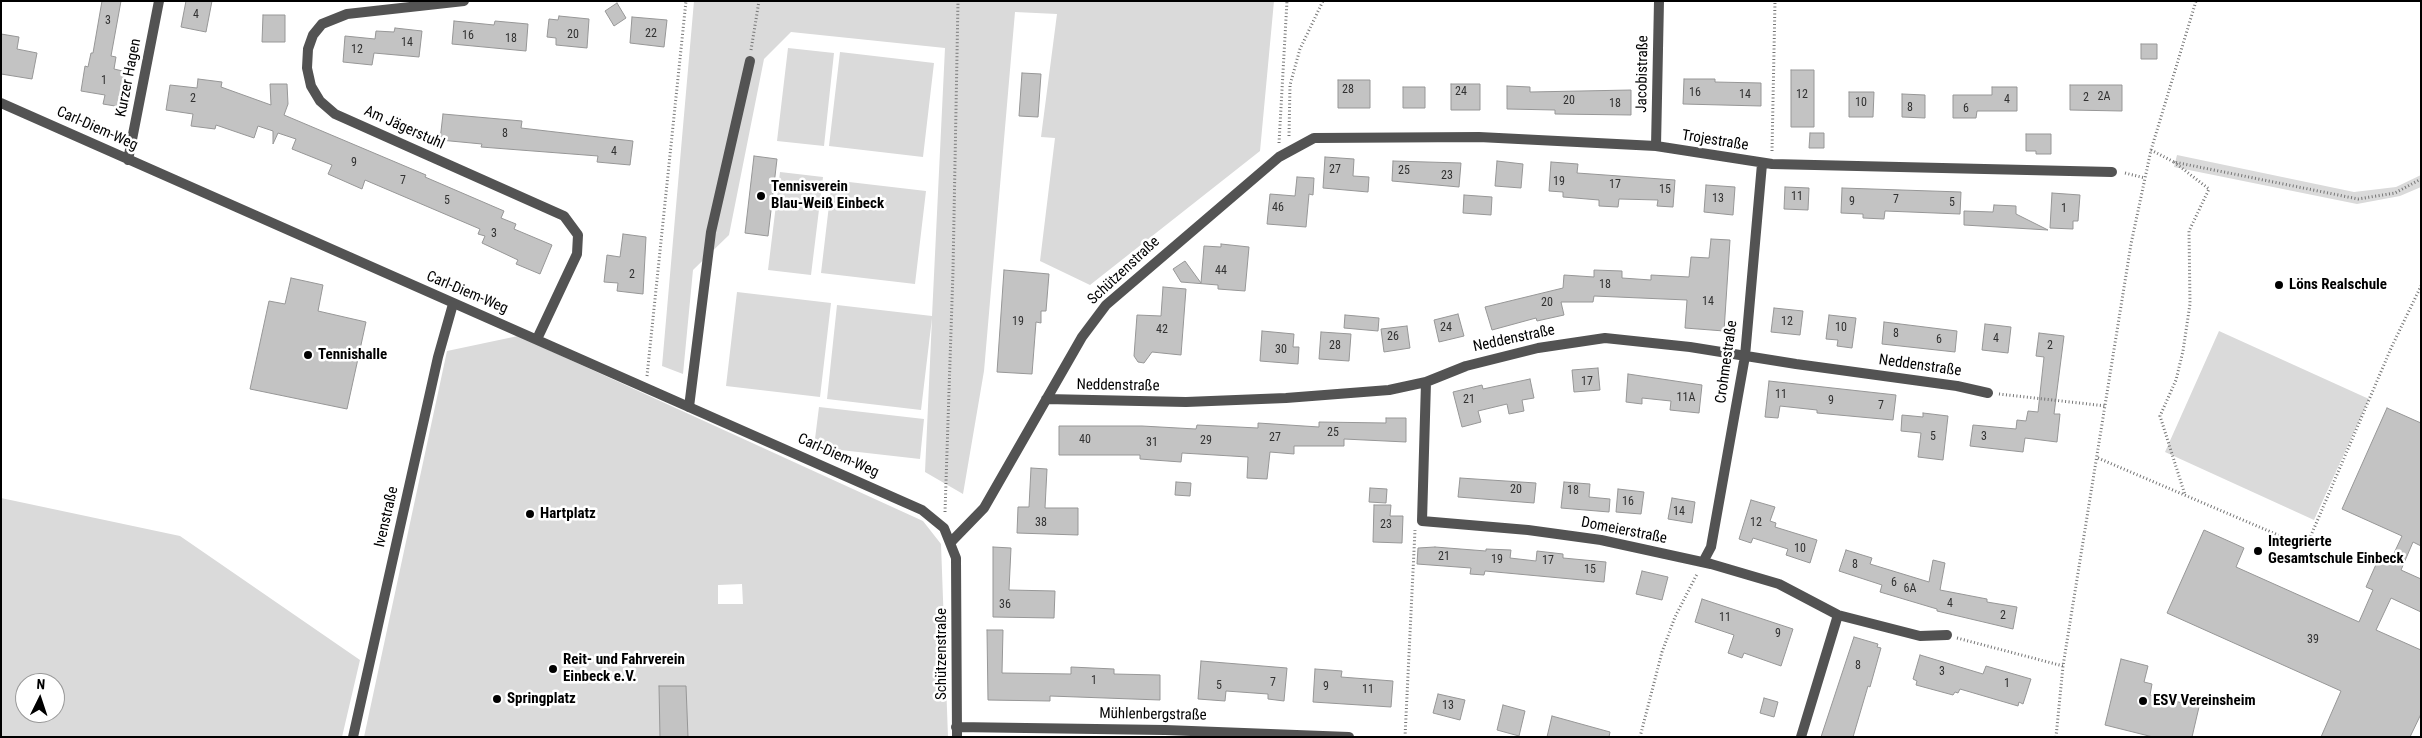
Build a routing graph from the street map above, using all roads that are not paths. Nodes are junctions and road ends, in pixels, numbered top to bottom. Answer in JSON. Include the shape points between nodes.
{"nodes":[{"id":1,"x":159,"y":1,"type":"edge"},
{"id":2,"x":464,"y":1,"type":"edge"},
{"id":3,"x":1659,"y":1,"type":"edge"},
{"id":4,"x":750,"y":61,"type":"road end"},
{"id":5,"x":1,"y":103,"type":"edge"},
{"id":6,"x":1314,"y":138,"type":"joint"},
{"id":7,"x":1656,"y":146,"type":"junction"},
{"id":8,"x":128,"y":160,"type":"junction"},
{"id":9,"x":1767,"y":164,"type":"junction"},
{"id":10,"x":2112,"y":172,"type":"dead end"},
{"id":11,"x":453,"y":304,"type":"junction"},
{"id":12,"x":536,"y":339,"type":"junction"},
{"id":13,"x":1745,"y":356,"type":"junction"},
{"id":14,"x":1426,"y":382,"type":"junction"},
{"id":15,"x":1988,"y":393,"type":"road end"},
{"id":16,"x":1046,"y":399,"type":"junction"},
{"id":17,"x":689,"y":407,"type":"junction"},
{"id":18,"x":922,"y":510,"type":"joint"},
{"id":19,"x":951,"y":542,"type":"junction"},
{"id":20,"x":1703,"y":562,"type":"junction"},
{"id":21,"x":1838,"y":615,"type":"junction"},
{"id":22,"x":1947,"y":636,"type":"road end"},
{"id":23,"x":956,"y":732,"type":"edge"},
{"id":24,"x":1165,"y":733,"type":"edge"},
{"id":25,"x":353,"y":737,"type":"edge"},
{"id":26,"x":1342,"y":737,"type":"edge"},
{"id":27,"x":1349,"y":737,"type":"edge"},
{"id":28,"x":1801,"y":737,"type":"edge"}],
"edges":[{"from":1,"to":8,"type":"street","name":"Kurzer Hagen"},
{"from":2,"to":12,"type":"street","name":"Am Jägerstuhl","via":[[347,14],[322,24],[308,49],[307,68],[311,86],[320,101],[335,114],[564,216],[578,235],[577,254]]},
{"from":3,"to":7,"type":"street","name":"Jacobistraße"},
{"from":4,"to":17,"type":"street","via":[[711,232]]},
{"from":5,"to":8,"type":"street","name":"Carl-Diem-Weg"},
{"from":6,"to":7,"type":"street","name":"Trojestraße","via":[[1479,137]]},
{"from":6,"to":16,"type":"street","name":"Schützenstraße","via":[[1279,157],[1106,305],[1082,337]]},
{"from":7,"to":9,"type":"street","name":"Trojestraße"},
{"from":8,"to":11,"type":"street","name":"Carl-Diem-Weg"},
{"from":9,"to":10,"type":"street","name":"Trojestraße"},
{"from":9,"to":13,"type":"street","name":"Crohmestraße"},
{"from":11,"to":12,"type":"street","name":"Carl-Diem-Weg"},
{"from":11,"to":25,"type":"street","name":"Ivenstraße"},
{"from":12,"to":17,"type":"street","name":"Carl-Diem-Weg"},
{"from":13,"to":14,"type":"street","name":"Neddenstraße","via":[[1605,338],[1538,348],[1466,366]]},
{"from":13,"to":15,"type":"street","name":"Neddenstraße"},
{"from":13,"to":20,"type":"street","name":"Crohmestraße","via":[[1711,547]]},
{"from":14,"to":16,"type":"street","name":"Neddenstraße","via":[[1390,390],[1286,398],[1186,402]]},
{"from":14,"to":20,"type":"street","name":"Domeierstraße","via":[[1422,521],[1574,536]]},
{"from":16,"to":19,"type":"street","name":"Schützenstraße","via":[[984,508]]},
{"from":17,"to":18,"type":"street","name":"Carl-Diem-Weg"},
{"from":18,"to":19,"type":"street","name":"Schützenstraße","via":[[944,528]]},
{"from":19,"to":23,"type":"street","name":"Schützenstraße","via":[[957,573]]},
{"from":20,"to":21,"type":"street","name":"Domeierstraße","via":[[1779,584]]},
{"from":21,"to":22,"type":"street","name":"Domeierstraße","via":[[1920,636]]},
{"from":21,"to":28,"type":"street"},
{"from":23,"to":24,"type":"street","name":"Mühlenbergstraße"},
{"from":24,"to":26,"type":"street","name":"Mühlenbergstraße"},
{"from":26,"to":27,"type":"street","name":"Mühlenbergstraße"}]}
